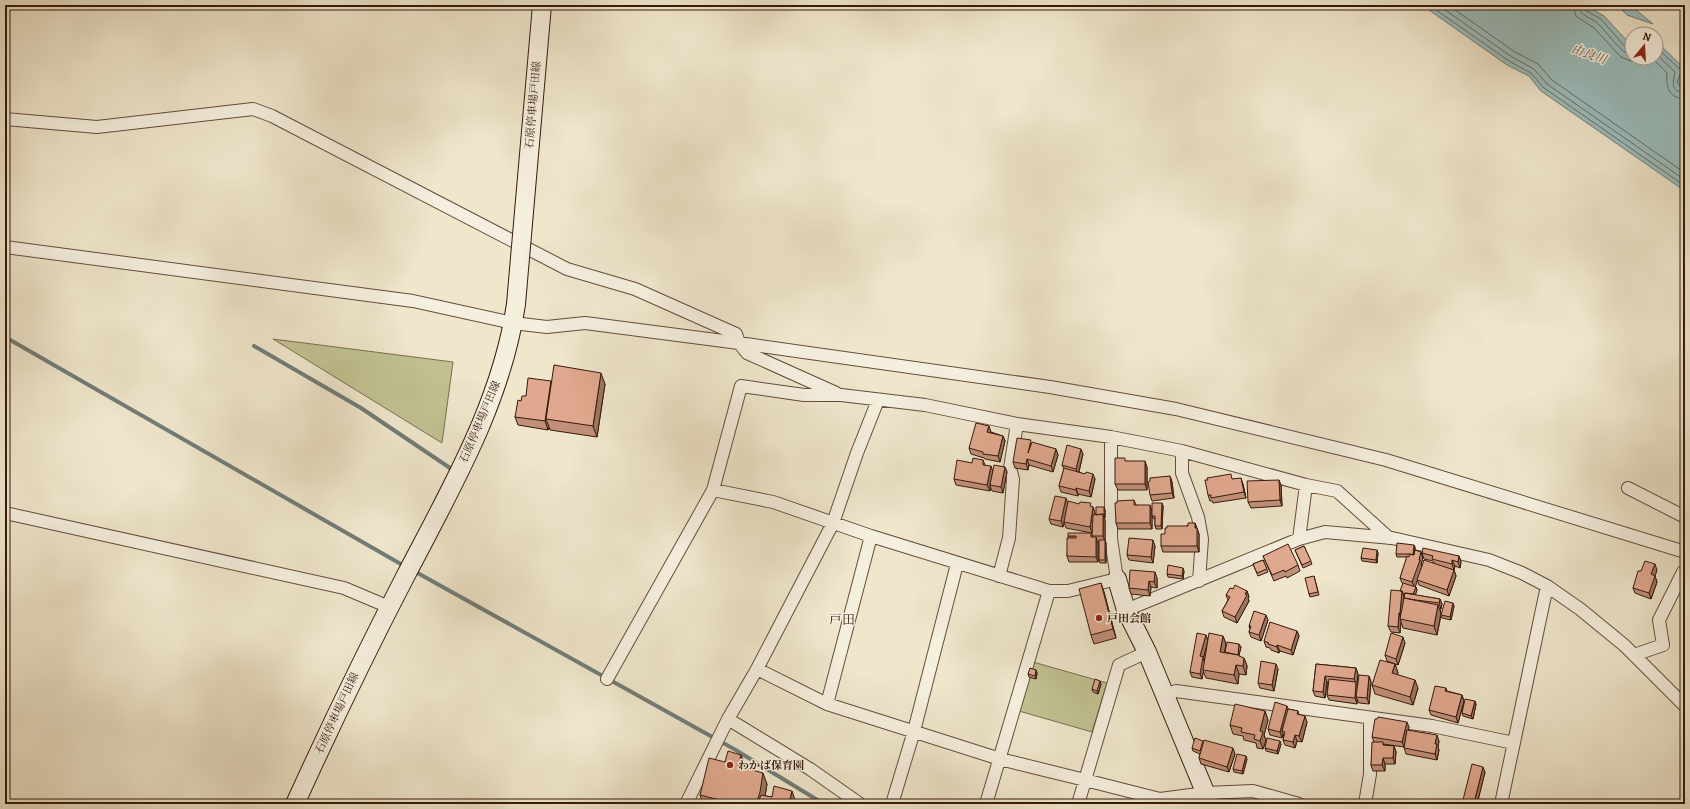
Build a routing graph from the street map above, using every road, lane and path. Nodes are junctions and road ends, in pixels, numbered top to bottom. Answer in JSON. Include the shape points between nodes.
{"nodes":[{"id":1,"x":542,"y":5,"type":"edge"},
{"id":2,"x":5,"y":119,"type":"edge"},
{"id":3,"x":5,"y":247,"type":"edge"},
{"id":4,"x":513,"y":323,"type":"junction"},
{"id":5,"x":739,"y":343,"type":"junction"},
{"id":6,"x":840,"y":395,"type":"junction"},
{"id":7,"x":878,"y":400,"type":"junction"},
{"id":8,"x":1018,"y":424,"type":"junction"},
{"id":9,"x":1111,"y":437,"type":"junction"},
{"id":10,"x":1182,"y":451,"type":"junction"},
{"id":11,"x":1306,"y":485,"type":"junction"},
{"id":12,"x":1628,"y":488,"type":"dead end"},
{"id":13,"x":713,"y":490,"type":"junction"},
{"id":14,"x":5,"y":513,"type":"edge"},
{"id":15,"x":1685,"y":517,"type":"edge"},
{"id":16,"x":833,"y":523,"type":"junction"},
{"id":17,"x":871,"y":536,"type":"junction"},
{"id":18,"x":1389,"y":538,"type":"junction"},
{"id":19,"x":1298,"y":539,"type":"junction"},
{"id":20,"x":1685,"y":552,"type":"edge"},
{"id":21,"x":957,"y":564,"type":"junction"},
{"id":22,"x":1685,"y":572,"type":"edge"},
{"id":23,"x":999,"y":576,"type":"junction"},
{"id":24,"x":1117,"y":579,"type":"junction"},
{"id":25,"x":1199,"y":581,"type":"junction"},
{"id":26,"x":1547,"y":586,"type":"junction"},
{"id":27,"x":1049,"y":592,"type":"junction"},
{"id":28,"x":389,"y":607,"type":"junction"},
{"id":29,"x":1126,"y":610,"type":"junction"},
{"id":30,"x":1147,"y":652,"type":"junction"},
{"id":31,"x":1634,"y":655,"type":"junction"},
{"id":32,"x":757,"y":669,"type":"junction"},
{"id":33,"x":607,"y":678,"type":"dead end"},
{"id":34,"x":1164,"y":695,"type":"junction"},
{"id":35,"x":827,"y":704,"type":"junction"},
{"id":36,"x":1685,"y":706,"type":"edge"},
{"id":37,"x":1370,"y":718,"type":"junction"},
{"id":38,"x":726,"y":724,"type":"junction"},
{"id":39,"x":914,"y":731,"type":"junction"},
{"id":40,"x":1514,"y":743,"type":"junction"},
{"id":41,"x":1000,"y":759,"type":"junction"},
{"id":42,"x":1085,"y":780,"type":"junction"},
{"id":43,"x":1208,"y":799,"type":"edge"},
{"id":44,"x":295,"y":804,"type":"edge"},
{"id":45,"x":686,"y":804,"type":"edge"},
{"id":46,"x":860,"y":804,"type":"edge"},
{"id":47,"x":892,"y":804,"type":"edge"},
{"id":48,"x":986,"y":804,"type":"edge"},
{"id":49,"x":1078,"y":804,"type":"edge"},
{"id":50,"x":1299,"y":804,"type":"edge"},
{"id":51,"x":1365,"y":804,"type":"edge"},
{"id":52,"x":1501,"y":804,"type":"edge"}],
"edges":[{"from":1,"to":4,"type":"main road","name":"石原停車場戸田線","bridge":true},
{"from":2,"to":5,"type":"street","via":[[97,127],[253,109],[272,116],[567,269],[634,289],[736,334]]},
{"from":3,"to":4,"type":"street","via":[[413,301]]},
{"from":4,"to":5,"type":"street","via":[[547,327],[585,323]]},
{"from":4,"to":28,"type":"main road","name":"石原停車場戸田線","via":[[506,355],[485,416]]},
{"from":5,"to":6,"type":"street","via":[[747,353]]},
{"from":5,"to":20,"type":"street","via":[[1050,386],[1176,409],[1386,460]]},
{"from":6,"to":7,"type":"street"},
{"from":6,"to":13,"type":"street","via":[[804,395],[741,386]]},
{"from":7,"to":8,"type":"street","via":[[925,405]]},
{"from":7,"to":16,"type":"street"},
{"from":8,"to":9,"type":"street"},
{"from":8,"to":23,"type":"street","via":[[1010,468],[1013,479],[1009,538]]},
{"from":9,"to":10,"type":"street"},
{"from":9,"to":24,"type":"street","via":[[1111,539]]},
{"from":10,"to":11,"type":"street"},
{"from":10,"to":25,"type":"street","via":[[1182,473],[1198,517],[1202,539]]},
{"from":11,"to":18,"type":"street","via":[[1336,491]]},
{"from":11,"to":19,"type":"street"},
{"from":12,"to":15,"type":"street"},
{"from":13,"to":16,"type":"street","via":[[774,502]]},
{"from":13,"to":33,"type":"street"},
{"from":14,"to":28,"type":"street","via":[[344,588]]},
{"from":16,"to":17,"type":"street"},
{"from":16,"to":32,"type":"street"},
{"from":17,"to":21,"type":"street"},
{"from":17,"to":35,"type":"street"},
{"from":18,"to":19,"type":"street","via":[[1325,532]]},
{"from":18,"to":26,"type":"street","via":[[1489,560]]},
{"from":19,"to":25,"type":"street"},
{"from":21,"to":23,"type":"street"},
{"from":21,"to":39,"type":"street"},
{"from":22,"to":31,"type":"street","via":[[1659,620],[1663,645]]},
{"from":23,"to":27,"type":"street"},
{"from":24,"to":27,"type":"street"},
{"from":24,"to":29,"type":"main road"},
{"from":25,"to":29,"type":"street"},
{"from":26,"to":31,"type":"street","via":[[1580,609]]},
{"from":26,"to":40,"type":"street"},
{"from":27,"to":41,"type":"street"},
{"from":28,"to":44,"type":"main road","name":"石原停車場戸田線"},
{"from":29,"to":30,"type":"main road"},
{"from":30,"to":34,"type":"main road"},
{"from":30,"to":42,"type":"street","via":[[1119,665]]},
{"from":31,"to":36,"type":"street"},
{"from":32,"to":35,"type":"street"},
{"from":32,"to":38,"type":"street"},
{"from":34,"to":37,"type":"street","via":[[1176,691]]},
{"from":34,"to":43,"type":"main road"},
{"from":35,"to":39,"type":"street"},
{"from":37,"to":40,"type":"street","via":[[1432,726]]},
{"from":37,"to":51,"type":"street","via":[[1370,774]]},
{"from":38,"to":45,"type":"street"},
{"from":38,"to":46,"type":"street","via":[[810,769]]},
{"from":39,"to":41,"type":"street"},
{"from":39,"to":47,"type":"street"},
{"from":40,"to":52,"type":"street"},
{"from":41,"to":42,"type":"street"},
{"from":41,"to":48,"type":"street"},
{"from":42,"to":43,"type":"street","via":[[1160,799]]},
{"from":42,"to":49,"type":"street"},
{"from":43,"to":50,"type":"street","via":[[1253,792]]}]}
